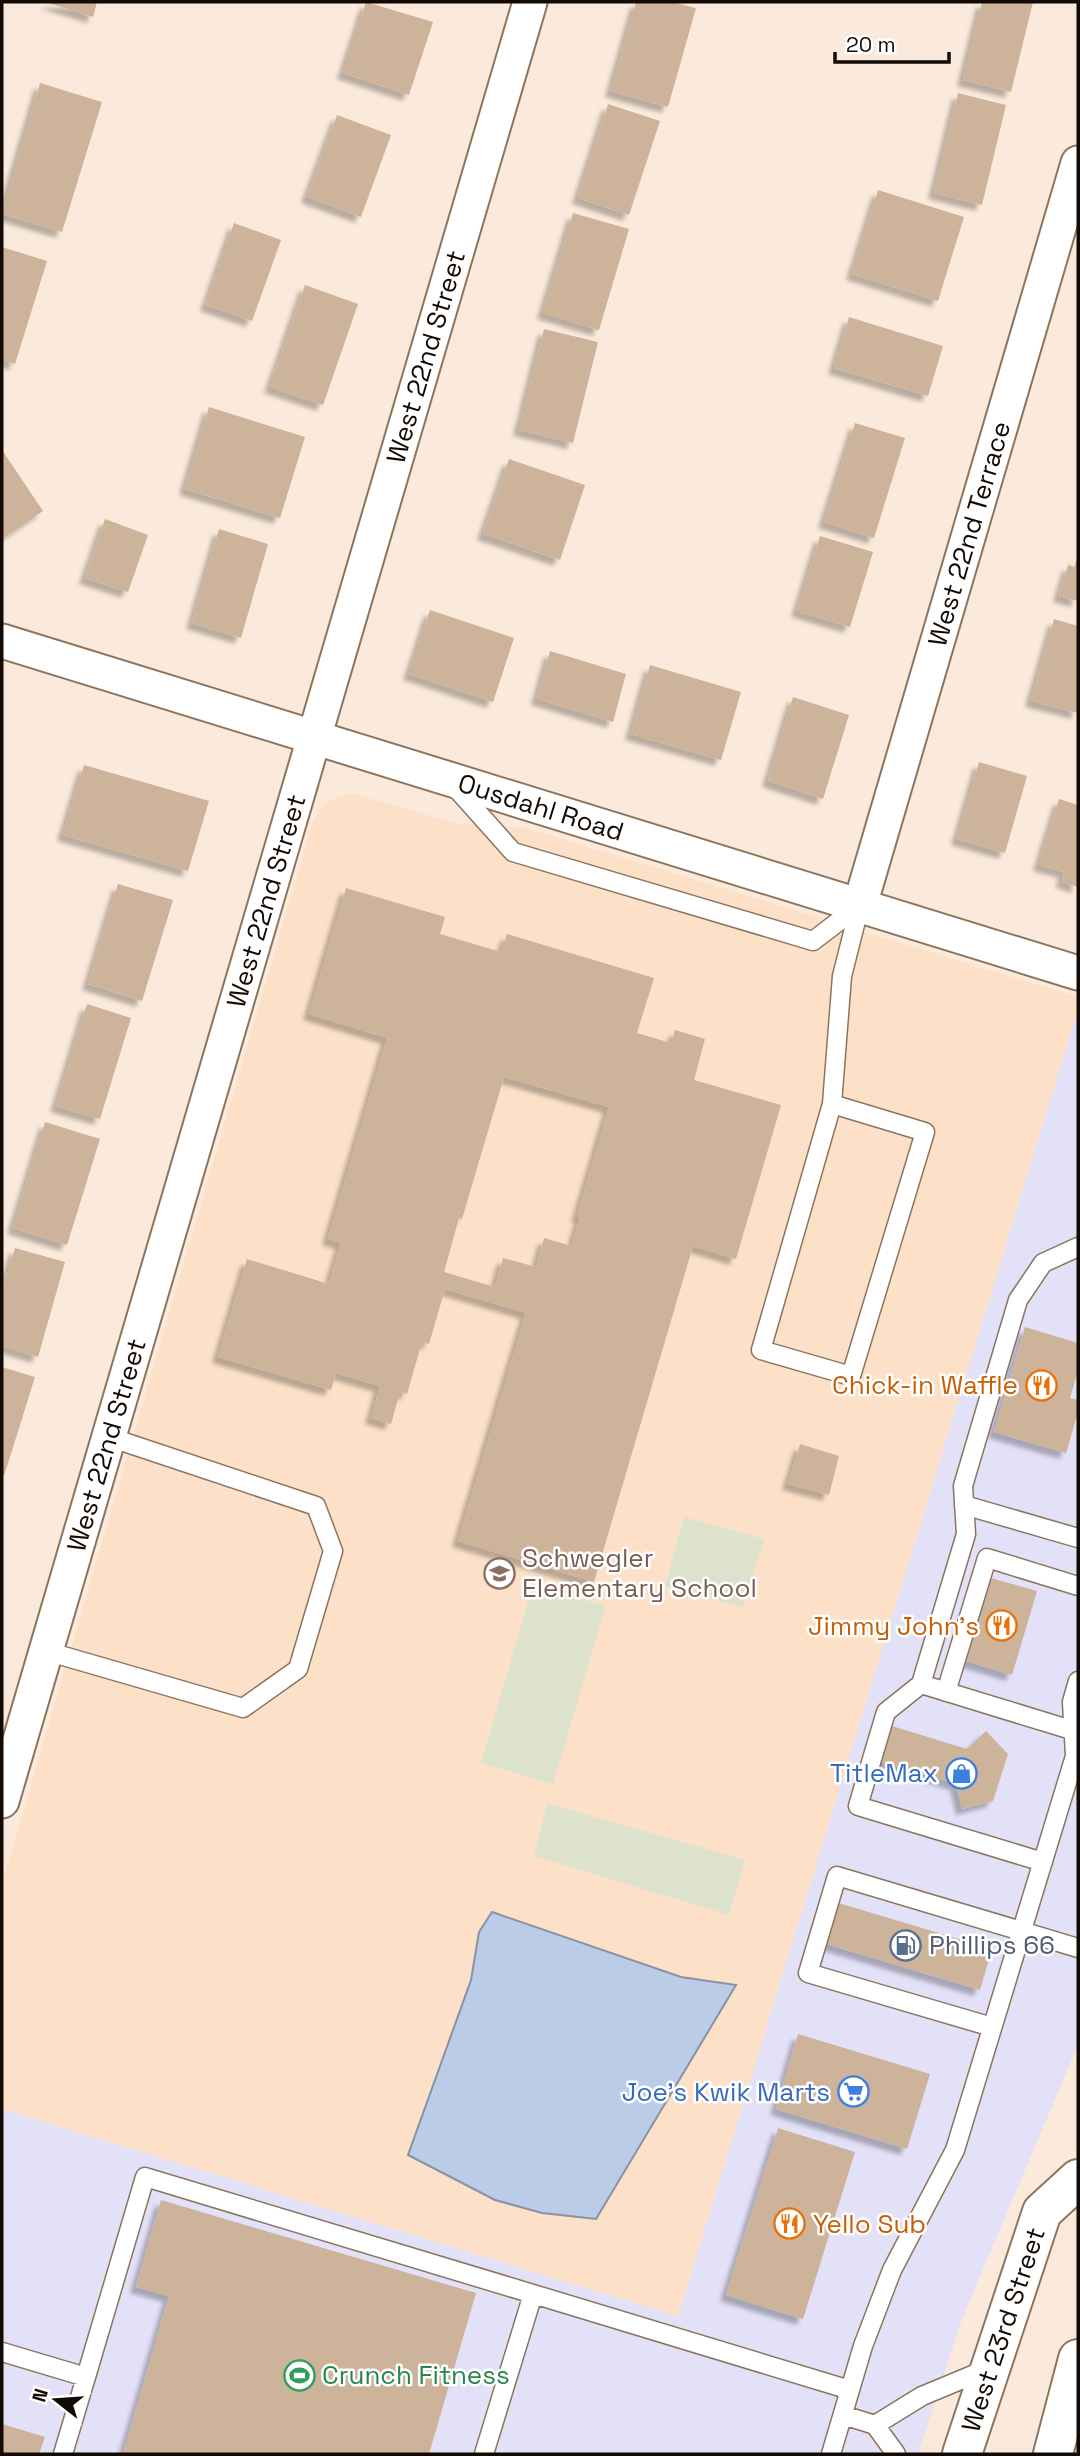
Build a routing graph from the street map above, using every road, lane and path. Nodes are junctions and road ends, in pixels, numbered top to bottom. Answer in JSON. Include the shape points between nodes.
{"nodes":[{"id":1,"x":530,"y":2,"type":"edge"},
{"id":2,"x":1078,"y":163,"type":"edge"},
{"id":3,"x":2,"y":641,"type":"edge"},
{"id":4,"x":314,"y":738,"type":"junction"},
{"id":5,"x":449,"y":779,"type":"junction"},
{"id":6,"x":859,"y":905,"type":"junction"},
{"id":7,"x":1078,"y":973,"type":"edge"},
{"id":8,"x":832,"y":1104,"type":"junction"},
{"id":9,"x":1078,"y":1247,"type":"edge"},
{"id":10,"x":109,"y":1437,"type":"junction"},
{"id":11,"x":964,"y":1505,"type":"junction"},
{"id":12,"x":1078,"y":1538,"type":"edge"},
{"id":13,"x":1078,"y":1586,"type":"edge"},
{"id":14,"x":46,"y":1651,"type":"junction"},
{"id":15,"x":1078,"y":1681,"type":"edge"},
{"id":16,"x":920,"y":1684,"type":"junction"},
{"id":17,"x":946,"y":1692,"type":"junction"},
{"id":18,"x":1076,"y":1731,"type":"edge"},
{"id":19,"x":2,"y":1801,"type":"edge"},
{"id":20,"x":1043,"y":1862,"type":"junction"},
{"id":21,"x":1021,"y":1931,"type":"junction"},
{"id":22,"x":1078,"y":1948,"type":"edge"},
{"id":23,"x":992,"y":2027,"type":"junction"},
{"id":24,"x":1078,"y":2179,"type":"edge"},
{"id":25,"x":533,"y":2294,"type":"junction"},
{"id":26,"x":2,"y":2352,"type":"edge"},
{"id":27,"x":1078,"y":2359,"type":"edge"},
{"id":28,"x":990,"y":2367,"type":"junction"},
{"id":29,"x":86,"y":2377,"type":"junction"},
{"id":30,"x":850,"y":2390,"type":"junction"},
{"id":31,"x":843,"y":2415,"type":"junction"},
{"id":32,"x":875,"y":2425,"type":"junction"},
{"id":33,"x":62,"y":2454,"type":"edge"},
{"id":34,"x":484,"y":2454,"type":"edge"},
{"id":35,"x":831,"y":2454,"type":"edge"},
{"id":36,"x":897,"y":2454,"type":"edge"},
{"id":37,"x":962,"y":2454,"type":"edge"},
{"id":38,"x":1053,"y":2454,"type":"edge"}],
"edges":[{"from":1,"to":4,"type":"street","name":"West 22nd Street"},
{"from":2,"to":6,"type":"street","name":"West 22nd Terrace"},
{"from":3,"to":4,"type":"street","name":"Ousdahl Road"},
{"from":4,"to":5,"type":"street","name":"Ousdahl Road"},
{"from":4,"to":10,"type":"street","name":"West 22nd Street"},
{"from":5,"to":6,"type":"street","name":"Ousdahl Road"},
{"from":5,"to":6,"type":"lane","via":[[513,852],[813,941]]},
{"from":6,"to":7,"type":"street","name":"Ousdahl Road"},
{"from":6,"to":8,"type":"lane","via":[[842,976]]},
{"from":8,"to":8,"type":"lane","via":[[761,1350],[851,1376],[925,1132]]},
{"from":9,"to":11,"type":"lane","via":[[1043,1263],[1018,1300],[963,1486]]},
{"from":10,"to":14,"type":"street","name":"West 22nd Street"},
{"from":10,"to":14,"type":"lane","via":[[316,1506],[333,1551],[298,1669],[243,1708]]},
{"from":11,"to":12,"type":"lane"},
{"from":11,"to":16,"type":"lane","via":[[966,1534]]},
{"from":13,"to":17,"type":"lane","via":[[988,1558]]},
{"from":14,"to":19,"type":"street","name":"West 22nd Street"},
{"from":15,"to":18,"type":"lane","via":[[1072,1702]]},
{"from":16,"to":17,"type":"lane"},
{"from":16,"to":20,"type":"lane","via":[[886,1712],[858,1806]]},
{"from":17,"to":18,"type":"lane"},
{"from":18,"to":20,"type":"lane","via":[[1075,1756]]},
{"from":20,"to":21,"type":"lane"},
{"from":21,"to":22,"type":"lane"},
{"from":21,"to":23,"type":"lane"},
{"from":21,"to":23,"type":"lane","via":[[837,1876],[808,1973]]},
{"from":23,"to":30,"type":"lane","via":[[955,2150],[892,2270]]},
{"from":24,"to":28,"type":"main road","name":"West 23rd Street","via":[[1042,2212]]},
{"from":25,"to":29,"type":"lane","via":[[145,2177]]},
{"from":25,"to":30,"type":"lane"},
{"from":25,"to":34,"type":"lane"},
{"from":26,"to":29,"type":"lane"},
{"from":27,"to":38,"type":"main road"},
{"from":28,"to":32,"type":"lane","via":[[922,2396]]},
{"from":28,"to":37,"type":"main road","name":"West 23rd Street"},
{"from":29,"to":33,"type":"lane"},
{"from":30,"to":31,"type":"lane"},
{"from":31,"to":32,"type":"lane"},
{"from":31,"to":35,"type":"lane"},
{"from":32,"to":36,"type":"lane"}]}
